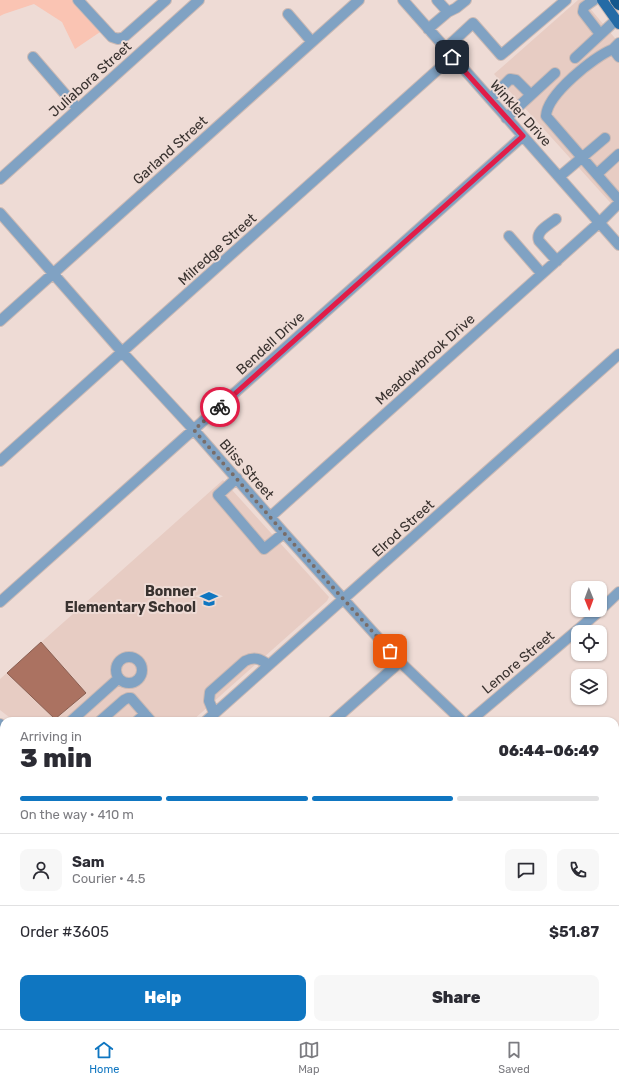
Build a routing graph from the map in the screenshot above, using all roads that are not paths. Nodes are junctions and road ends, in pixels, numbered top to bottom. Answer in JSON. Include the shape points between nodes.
{"nodes":[{"id":1,"x":78,"y":0,"type":"edge"},
{"id":2,"x":166,"y":0,"type":"edge"},
{"id":3,"x":198,"y":0,"type":"edge"},
{"id":4,"x":359,"y":0,"type":"edge"},
{"id":5,"x":402,"y":0,"type":"edge"},
{"id":6,"x":437,"y":0,"type":"edge"},
{"id":7,"x":466,"y":0,"type":"edge"},
{"id":8,"x":566,"y":0,"type":"edge"},
{"id":9,"x":594,"y":0,"type":"edge"},
{"id":10,"x":602,"y":0,"type":"edge"},
{"id":11,"x":616,"y":0,"type":"edge"},
{"id":12,"x":619,"y":4,"type":"edge"},
{"id":13,"x":448,"y":12,"type":"junction"},
{"id":14,"x":288,"y":14,"type":"dead end"},
{"id":15,"x":617,"y":22,"type":"edge"},
{"id":16,"x":428,"y":29,"type":"junction"},
{"id":17,"x":600,"y":34,"type":"junction"},
{"id":18,"x":312,"y":42,"type":"junction"},
{"id":19,"x":445,"y":49,"type":"junction"},
{"id":20,"x":617,"y":50,"type":"edge"},
{"id":21,"x":33,"y":57,"type":"dead end"},
{"id":22,"x":452,"y":57,"type":"junction"},
{"id":23,"x":575,"y":58,"type":"dead end"},
{"id":24,"x":555,"y":73,"type":"dead end"},
{"id":25,"x":530,"y":95,"type":"junction"},
{"id":26,"x":490,"y":99,"type":"junction"},
{"id":27,"x":77,"y":108,"type":"junction"},
{"id":28,"x":506,"y":118,"type":"junction"},
{"id":29,"x":523,"y":136,"type":"junction"},
{"id":30,"x":604,"y":138,"type":"dead end"},
{"id":31,"x":619,"y":154,"type":"edge"},
{"id":32,"x":583,"y":157,"type":"junction"},
{"id":33,"x":597,"y":174,"type":"junction"},
{"id":34,"x":559,"y":177,"type":"junction"},
{"id":35,"x":0,"y":179,"type":"edge"},
{"id":36,"x":619,"y":201,"type":"edge"},
{"id":37,"x":0,"y":213,"type":"edge"},
{"id":38,"x":556,"y":219,"type":"dead end"},
{"id":39,"x":600,"y":222,"type":"junction"},
{"id":40,"x":509,"y":236,"type":"dead end"},
{"id":41,"x":619,"y":245,"type":"edge"},
{"id":42,"x":557,"y":261,"type":"junction"},
{"id":43,"x":54,"y":273,"type":"junction"},
{"id":44,"x":542,"y":274,"type":"junction"},
{"id":45,"x":0,"y":320,"type":"edge"},
{"id":46,"x":122,"y":352,"type":"junction"},
{"id":47,"x":619,"y":354,"type":"edge"},
{"id":48,"x":194,"y":430,"type":"junction"},
{"id":49,"x":0,"y":461,"type":"edge"},
{"id":50,"x":237,"y":478,"type":"junction"},
{"id":51,"x":270,"y":517,"type":"junction"},
{"id":52,"x":284,"y":533,"type":"junction"},
{"id":53,"x":619,"y":592,"type":"edge"},
{"id":54,"x":344,"y":599,"type":"junction"},
{"id":55,"x":0,"y":602,"type":"edge"},
{"id":56,"x":400,"y":662,"type":"junction"},
{"id":57,"x":269,"y":665,"type":"junction"},
{"id":58,"x":119,"y":678,"type":"dead end"},
{"id":59,"x":214,"y":713,"type":"junction"},
{"id":60,"x":76,"y":717,"type":"edge"},
{"id":61,"x":105,"y":717,"type":"edge"},
{"id":62,"x":147,"y":717,"type":"edge"},
{"id":63,"x":210,"y":717,"type":"edge"},
{"id":64,"x":338,"y":717,"type":"edge"},
{"id":65,"x":458,"y":717,"type":"edge"},
{"id":66,"x":475,"y":717,"type":"edge"}],
"edges":[{"from":1,"to":2,"type":"street","via":[[112,37],[118,39],[124,37]]},
{"from":3,"to":27,"type":"street","name":"Juliabora Street"},
{"from":4,"to":18,"type":"street","name":"Garland Street"},
{"from":5,"to":16,"type":"street","name":"Winkler Drive"},
{"from":6,"to":13,"type":"street"},
{"from":7,"to":13,"type":"street"},
{"from":8,"to":19,"type":"street","via":[[501,55],[473,23]]},
{"from":9,"to":17,"type":"street","via":[[583,12]]},
{"from":10,"to":15,"type":"main road"},
{"from":11,"to":12,"type":"highway"},
{"from":13,"to":16,"type":"street"},
{"from":14,"to":18,"type":"street"},
{"from":15,"to":17,"type":"street"},
{"from":16,"to":19,"type":"street","name":"Winkler Drive"},
{"from":17,"to":23,"type":"street"},
{"from":18,"to":43,"type":"street","name":"Garland Street"},
{"from":19,"to":22,"type":"street","name":"Winkler Drive"},
{"from":20,"to":32,"type":"street","via":[[596,57],[562,87],[546,111],[546,116]]},
{"from":21,"to":27,"type":"street"},
{"from":22,"to":26,"type":"street","name":"Winkler Drive"},
{"from":22,"to":46,"type":"street","name":"Milredge Street"},
{"from":24,"to":25,"type":"street"},
{"from":25,"to":26,"type":"street","via":[[516,80],[510,79]]},
{"from":25,"to":28,"type":"street"},
{"from":26,"to":28,"type":"street","name":"Winkler Drive"},
{"from":27,"to":35,"type":"street","name":"Juliabora Street"},
{"from":28,"to":29,"type":"street","name":"Winkler Drive"},
{"from":29,"to":34,"type":"street","name":"Winkler Drive"},
{"from":29,"to":48,"type":"street","name":"Bendell Drive"},
{"from":30,"to":32,"type":"street"},
{"from":31,"to":33,"type":"street"},
{"from":32,"to":33,"type":"street"},
{"from":32,"to":34,"type":"street"},
{"from":33,"to":36,"type":"street"},
{"from":34,"to":39,"type":"street","name":"Winkler Drive"},
{"from":36,"to":39,"type":"street","name":"Meadowbrook Drive"},
{"from":37,"to":43,"type":"street","name":"Bliss Street"},
{"from":38,"to":42,"type":"street","via":[[539,232],[537,237]]},
{"from":39,"to":41,"type":"street","name":"Winkler Drive"},
{"from":39,"to":42,"type":"street","name":"Meadowbrook Drive"},
{"from":40,"to":44,"type":"street"},
{"from":42,"to":44,"type":"street","name":"Meadowbrook Drive"},
{"from":43,"to":45,"type":"street","name":"Garland Street"},
{"from":43,"to":46,"type":"street","name":"Bliss Street"},
{"from":44,"to":51,"type":"street","name":"Meadowbrook Drive"},
{"from":46,"to":48,"type":"street","name":"Bliss Street"},
{"from":46,"to":49,"type":"street","name":"Milredge Street"},
{"from":47,"to":54,"type":"street","name":"Elrod Street"},
{"from":48,"to":50,"type":"street","name":"Bliss Street"},
{"from":48,"to":55,"type":"street","name":"Bendell Drive"},
{"from":50,"to":51,"type":"street","name":"Bliss Street"},
{"from":50,"to":52,"type":"street","via":[[218,495],[264,549]]},
{"from":51,"to":52,"type":"street","name":"Bliss Street"},
{"from":52,"to":54,"type":"street","name":"Bliss Street"},
{"from":53,"to":66,"type":"street","name":"Lenore Street"},
{"from":54,"to":56,"type":"street","name":"Bliss Street"},
{"from":54,"to":57,"type":"street","name":"Elrod Street"},
{"from":56,"to":64,"type":"street"},
{"from":56,"to":65,"type":"street","name":"Bliss Street"},
{"from":57,"to":59,"type":"street","name":"Elrod Street"},
{"from":57,"to":59,"type":"street","via":[[260,658],[244,661],[210,692],[209,701]]},
{"from":58,"to":60,"type":"street"},
{"from":59,"to":63,"type":"street","name":"Elrod Street"},
{"from":61,"to":62,"type":"street","via":[[128,698],[131,698]]}]}
